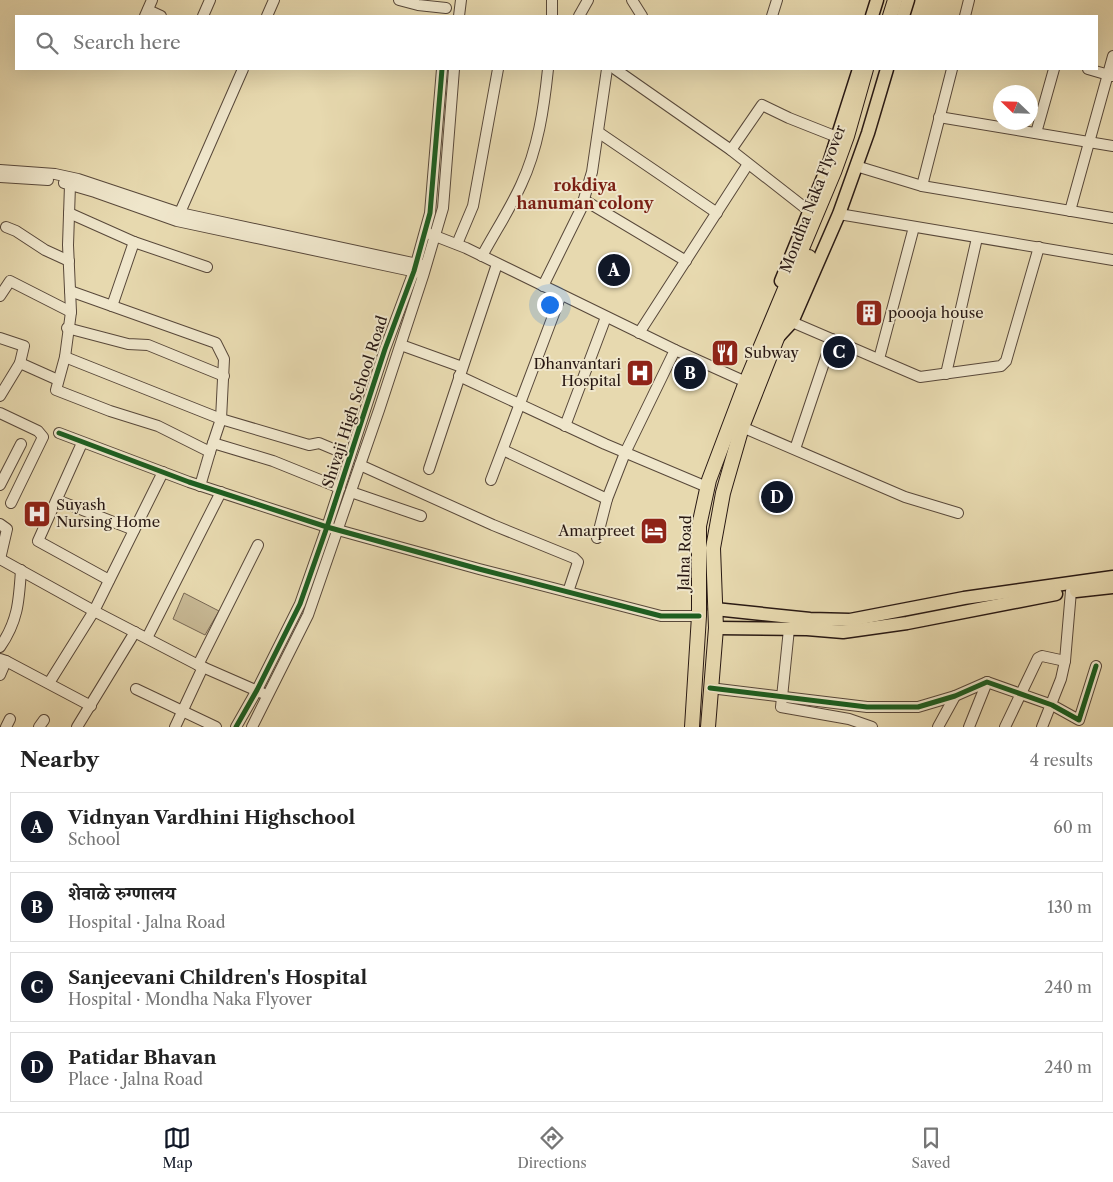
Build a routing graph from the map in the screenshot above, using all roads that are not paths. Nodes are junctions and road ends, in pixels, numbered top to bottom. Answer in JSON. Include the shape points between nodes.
{"nodes":[{"id":1,"x":210,"y":0,"type":"edge"},
{"id":2,"x":274,"y":0,"type":"edge"},
{"id":3,"x":399,"y":0,"type":"edge"},
{"id":4,"x":461,"y":0,"type":"edge"},
{"id":5,"x":552,"y":0,"type":"edge"},
{"id":6,"x":588,"y":0,"type":"edge"},
{"id":7,"x":632,"y":0,"type":"edge"},
{"id":8,"x":777,"y":0,"type":"edge"},
{"id":9,"x":877,"y":0,"type":"edge"},
{"id":10,"x":885,"y":0,"type":"edge"},
{"id":11,"x":894,"y":0,"type":"edge"},
{"id":12,"x":908,"y":0,"type":"edge"},
{"id":13,"x":970,"y":0,"type":"edge"},
{"id":14,"x":446,"y":8,"type":"edge"},
{"id":15,"x":148,"y":9,"type":"edge"},
{"id":16,"x":159,"y":15,"type":"edge"},
{"id":17,"x":203,"y":15,"type":"edge"},
{"id":18,"x":267,"y":15,"type":"edge"},
{"id":19,"x":459,"y":15,"type":"edge"},
{"id":20,"x":552,"y":15,"type":"edge"},
{"id":21,"x":580,"y":15,"type":"edge"},
{"id":22,"x":641,"y":15,"type":"edge"},
{"id":23,"x":772,"y":15,"type":"edge"},
{"id":24,"x":872,"y":15,"type":"edge"},
{"id":25,"x":880,"y":15,"type":"edge"},
{"id":26,"x":890,"y":15,"type":"edge"},
{"id":27,"x":903,"y":15,"type":"edge"},
{"id":28,"x":965,"y":15,"type":"edge"},
{"id":29,"x":1113,"y":56,"type":"edge"},
{"id":30,"x":243,"y":70,"type":"edge"},
{"id":31,"x":442,"y":70,"type":"edge"},
{"id":32,"x":454,"y":70,"type":"edge"},
{"id":33,"x":498,"y":70,"type":"edge"},
{"id":34,"x":548,"y":70,"type":"edge"},
{"id":35,"x":606,"y":70,"type":"edge"},
{"id":36,"x":615,"y":70,"type":"edge"},
{"id":37,"x":859,"y":70,"type":"edge"},
{"id":38,"x":866,"y":70,"type":"edge"},
{"id":39,"x":875,"y":70,"type":"edge"},
{"id":40,"x":887,"y":70,"type":"edge"},
{"id":41,"x":952,"y":70,"type":"edge"},
{"id":42,"x":1054,"y":70,"type":"edge"},
{"id":43,"x":1092,"y":70,"type":"edge"},
{"id":44,"x":1110,"y":75,"type":"edge"},
{"id":45,"x":940,"y":117,"type":"junction"},
{"id":46,"x":598,"y":132,"type":"junction"},
{"id":47,"x":1036,"y":133,"type":"junction"},
{"id":48,"x":837,"y":137,"type":"junction"},
{"id":49,"x":1089,"y":142,"type":"junction"},
{"id":50,"x":1113,"y":146,"type":"edge"},
{"id":51,"x":731,"y":150,"type":"junction"},
{"id":52,"x":748,"y":164,"type":"junction"},
{"id":53,"x":856,"y":166,"type":"junction"},
{"id":54,"x":0,"y":170,"type":"edge"},
{"id":55,"x":0,"y":177,"type":"edge"},
{"id":56,"x":70,"y":185,"type":"junction"},
{"id":57,"x":922,"y":186,"type":"junction"},
{"id":58,"x":584,"y":200,"type":"junction"},
{"id":59,"x":809,"y":211,"type":"junction"},
{"id":60,"x":1070,"y":211,"type":"junction"},
{"id":61,"x":69,"y":213,"type":"junction"},
{"id":62,"x":717,"y":213,"type":"junction"},
{"id":63,"x":839,"y":214,"type":"junction"},
{"id":64,"x":178,"y":217,"type":"junction"},
{"id":65,"x":1113,"y":218,"type":"edge"},
{"id":66,"x":6,"y":227,"type":"dead end"},
{"id":67,"x":914,"y":227,"type":"junction"},
{"id":68,"x":425,"y":231,"type":"junction"},
{"id":69,"x":435,"y":236,"type":"junction"},
{"id":70,"x":977,"y":238,"type":"junction"},
{"id":71,"x":134,"y":242,"type":"junction"},
{"id":72,"x":457,"y":244,"type":"junction"},
{"id":73,"x":1039,"y":247,"type":"junction"},
{"id":74,"x":482,"y":256,"type":"junction"},
{"id":75,"x":1113,"y":260,"type":"edge"},
{"id":76,"x":69,"y":261,"type":"junction"},
{"id":77,"x":686,"y":261,"type":"junction"},
{"id":78,"x":497,"y":264,"type":"junction"},
{"id":79,"x":207,"y":267,"type":"dead end"},
{"id":80,"x":420,"y":268,"type":"junction"},
{"id":81,"x":543,"y":286,"type":"junction"},
{"id":82,"x":70,"y":292,"type":"junction"},
{"id":83,"x":560,"y":294,"type":"junction"},
{"id":84,"x":0,"y":296,"type":"edge"},
{"id":85,"x":112,"y":306,"type":"junction"},
{"id":86,"x":71,"y":312,"type":"junction"},
{"id":87,"x":606,"y":317,"type":"junction"},
{"id":88,"x":784,"y":317,"type":"junction"},
{"id":89,"x":68,"y":328,"type":"junction"},
{"id":90,"x":639,"y":333,"type":"junction"},
{"id":91,"x":772,"y":335,"type":"junction"},
{"id":92,"x":0,"y":338,"type":"edge"},
{"id":93,"x":832,"y":339,"type":"junction"},
{"id":94,"x":401,"y":345,"type":"junction"},
{"id":95,"x":675,"y":350,"type":"junction"},
{"id":96,"x":65,"y":357,"type":"junction"},
{"id":97,"x":879,"y":360,"type":"junction"},
{"id":98,"x":20,"y":363,"type":"junction"},
{"id":99,"x":460,"y":371,"type":"junction"},
{"id":100,"x":946,"y":374,"type":"junction"},
{"id":101,"x":224,"y":376,"type":"junction"},
{"id":102,"x":5,"y":380,"type":"edge"},
{"id":103,"x":58,"y":380,"type":"junction"},
{"id":104,"x":746,"y":382,"type":"junction"},
{"id":105,"x":0,"y":396,"type":"edge"},
{"id":106,"x":519,"y":404,"type":"junction"},
{"id":107,"x":0,"y":413,"type":"edge"},
{"id":108,"x":221,"y":419,"type":"junction"},
{"id":109,"x":564,"y":426,"type":"junction"},
{"id":110,"x":742,"y":427,"type":"junction"},
{"id":111,"x":59,"y":433,"type":"dead end"},
{"id":112,"x":82,"y":442,"type":"junction"},
{"id":113,"x":22,"y":444,"type":"dead end"},
{"id":114,"x":212,"y":448,"type":"junction"},
{"id":115,"x":795,"y":449,"type":"junction"},
{"id":116,"x":502,"y":450,"type":"junction"},
{"id":117,"x":625,"y":453,"type":"junction"},
{"id":118,"x":350,"y":456,"type":"junction"},
{"id":119,"x":360,"y":465,"type":"junction"},
{"id":120,"x":428,"y":469,"type":"dead end"},
{"id":121,"x":163,"y":472,"type":"junction"},
{"id":122,"x":491,"y":480,"type":"dead end"},
{"id":123,"x":0,"y":485,"type":"edge"},
{"id":124,"x":200,"y":486,"type":"junction"},
{"id":125,"x":707,"y":487,"type":"junction"},
{"id":126,"x":340,"y":488,"type":"junction"},
{"id":127,"x":221,"y":492,"type":"junction"},
{"id":128,"x":351,"y":492,"type":"junction"},
{"id":129,"x":57,"y":500,"type":"junction"},
{"id":130,"x":607,"y":500,"type":"junction"},
{"id":131,"x":12,"y":503,"type":"dead end"},
{"id":132,"x":958,"y":513,"type":"dead end"},
{"id":133,"x":420,"y":516,"type":"dead end"},
{"id":134,"x":0,"y":524,"type":"edge"},
{"id":135,"x":327,"y":527,"type":"junction"},
{"id":136,"x":134,"y":530,"type":"junction"},
{"id":137,"x":338,"y":530,"type":"junction"},
{"id":138,"x":598,"y":538,"type":"dead end"},
{"id":139,"x":258,"y":545,"type":"dead end"},
{"id":140,"x":0,"y":559,"type":"edge"},
{"id":141,"x":21,"y":570,"type":"junction"},
{"id":142,"x":1113,"y":576,"type":"edge"},
{"id":143,"x":109,"y":580,"type":"junction"},
{"id":144,"x":1113,"y":587,"type":"edge"},
{"id":145,"x":1071,"y":591,"type":"junction"},
{"id":146,"x":568,"y":592,"type":"junction"},
{"id":147,"x":715,"y":609,"type":"junction"},
{"id":148,"x":94,"y":611,"type":"junction"},
{"id":149,"x":699,"y":616,"type":"junction"},
{"id":150,"x":716,"y":628,"type":"junction"},
{"id":151,"x":789,"y":629,"type":"junction"},
{"id":152,"x":135,"y":632,"type":"junction"},
{"id":153,"x":147,"y":638,"type":"junction"},
{"id":154,"x":0,"y":647,"type":"edge"},
{"id":155,"x":3,"y":660,"type":"edge"},
{"id":156,"x":1066,"y":661,"type":"junction"},
{"id":157,"x":201,"y":666,"type":"junction"},
{"id":158,"x":1096,"y":666,"type":"dead end"},
{"id":159,"x":0,"y":676,"type":"edge"},
{"id":160,"x":987,"y":682,"type":"junction"},
{"id":161,"x":49,"y":683,"type":"junction"},
{"id":162,"x":710,"y":688,"type":"junction"},
{"id":163,"x":136,"y":689,"type":"dead end"},
{"id":164,"x":257,"y":690,"type":"junction"},
{"id":165,"x":1021,"y":693,"type":"junction"},
{"id":166,"x":268,"y":696,"type":"junction"},
{"id":167,"x":782,"y":696,"type":"junction"},
{"id":168,"x":955,"y":696,"type":"junction"},
{"id":169,"x":1052,"y":705,"type":"junction"},
{"id":170,"x":91,"y":706,"type":"junction"},
{"id":171,"x":182,"y":711,"type":"junction"},
{"id":172,"x":76,"y":727,"type":"edge"},
{"id":173,"x":175,"y":727,"type":"edge"},
{"id":174,"x":216,"y":727,"type":"edge"},
{"id":175,"x":236,"y":727,"type":"edge"},
{"id":176,"x":252,"y":727,"type":"edge"},
{"id":177,"x":692,"y":727,"type":"edge"},
{"id":178,"x":708,"y":727,"type":"edge"},
{"id":179,"x":872,"y":727,"type":"edge"},
{"id":180,"x":938,"y":727,"type":"edge"},
{"id":181,"x":968,"y":727,"type":"edge"},
{"id":182,"x":1005,"y":727,"type":"edge"},
{"id":183,"x":1042,"y":727,"type":"edge"}],
"edges":[{"from":1,"to":17,"type":"street"},
{"from":2,"to":18,"type":"street"},
{"from":3,"to":14,"type":"street"},
{"from":4,"to":19,"type":"street"},
{"from":5,"to":20,"type":"street"},
{"from":6,"to":21,"type":"street"},
{"from":7,"to":22,"type":"street"},
{"from":8,"to":23,"type":"street"},
{"from":9,"to":24,"type":"main road"},
{"from":10,"to":25,"type":"highway"},
{"from":11,"to":26,"type":"highway"},
{"from":12,"to":27,"type":"main road"},
{"from":13,"to":28,"type":"street"},
{"from":15,"to":16,"type":"street"},
{"from":29,"to":44,"type":"street"},
{"from":30,"to":64,"type":"street"},
{"from":31,"to":68,"type":"street","name":"Shivaji High School Road","via":[[430,213]]},
{"from":32,"to":69,"type":"street","name":"Shivaji High School Road","via":[[443,208]]},
{"from":33,"to":72,"type":"street","via":[[472,206]]},
{"from":34,"to":74,"type":"street","via":[[544,109],[533,152],[521,184]]},
{"from":35,"to":46,"type":"street"},
{"from":36,"to":51,"type":"street"},
{"from":37,"to":48,"type":"main road"},
{"from":38,"to":88,"type":"highway","name":"Mondha Naka Flyover","via":[[847,136]]},
{"from":39,"to":88,"type":"highway","name":"Mondha Naka Flyover","via":[[847,164]]},
{"from":40,"to":53,"type":"main road"},
{"from":41,"to":45,"type":"street"},
{"from":42,"to":47,"type":"street"},
{"from":43,"to":44,"type":"street"},
{"from":44,"to":49,"type":"street"},
{"from":45,"to":47,"type":"street"},
{"from":45,"to":57,"type":"street"},
{"from":46,"to":58,"type":"street"},
{"from":46,"to":62,"type":"street"},
{"from":47,"to":49,"type":"street"},
{"from":48,"to":51,"type":"street","via":[[762,105]]},
{"from":48,"to":59,"type":"main road"},
{"from":49,"to":50,"type":"street"},
{"from":49,"to":60,"type":"street"},
{"from":51,"to":52,"type":"street"},
{"from":52,"to":59,"type":"street"},
{"from":52,"to":62,"type":"street"},
{"from":53,"to":57,"type":"street"},
{"from":53,"to":63,"type":"main road"},
{"from":54,"to":64,"type":"street","via":[[78,179]]},
{"from":55,"to":56,"type":"street","via":[[53,180]]},
{"from":56,"to":61,"type":"street"},
{"from":56,"to":64,"type":"street"},
{"from":57,"to":60,"type":"street"},
{"from":58,"to":77,"type":"street"},
{"from":58,"to":81,"type":"street"},
{"from":59,"to":91,"type":"main road","via":[[773,301]]},
{"from":60,"to":65,"type":"street"},
{"from":61,"to":71,"type":"street"},
{"from":61,"to":76,"type":"street"},
{"from":62,"to":77,"type":"street"},
{"from":63,"to":67,"type":"street"},
{"from":63,"to":88,"type":"main road"},
{"from":64,"to":80,"type":"street","via":[[219,231]]},
{"from":66,"to":76,"type":"street"},
{"from":67,"to":70,"type":"street"},
{"from":67,"to":97,"type":"street"},
{"from":68,"to":69,"type":"street"},
{"from":68,"to":80,"type":"street","name":"Shivaji High School Road"},
{"from":69,"to":72,"type":"street"},
{"from":69,"to":80,"type":"street","name":"Shivaji High School Road"},
{"from":70,"to":73,"type":"street"},
{"from":70,"to":100,"type":"street"},
{"from":71,"to":79,"type":"street"},
{"from":71,"to":85,"type":"street"},
{"from":72,"to":74,"type":"street"},
{"from":73,"to":75,"type":"street"},
{"from":73,"to":100,"type":"street","via":[[1006,361],[1001,366]]},
{"from":74,"to":78,"type":"street"},
{"from":76,"to":82,"type":"street"},
{"from":77,"to":90,"type":"street"},
{"from":78,"to":81,"type":"street"},
{"from":78,"to":99,"type":"street"},
{"from":80,"to":94,"type":"street","name":"Shivaji High School Road"},
{"from":80,"to":118,"type":"street","name":"Shivaji High School Road","via":[[385,349]]},
{"from":81,"to":83,"type":"street"},
{"from":82,"to":85,"type":"street"},
{"from":82,"to":86,"type":"street"},
{"from":83,"to":87,"type":"street"},
{"from":83,"to":106,"type":"street"},
{"from":84,"to":86,"type":"street","via":[[10,281]]},
{"from":85,"to":101,"type":"street","via":[[216,343],[224,359]]},
{"from":86,"to":89,"type":"street"},
{"from":87,"to":90,"type":"street"},
{"from":87,"to":109,"type":"street"},
{"from":88,"to":91,"type":"highway","name":"Mondha Naka Flyover"},
{"from":88,"to":93,"type":"street"},
{"from":89,"to":96,"type":"street"},
{"from":89,"to":101,"type":"street","via":[[148,346]]},
{"from":90,"to":95,"type":"street"},
{"from":91,"to":104,"type":"highway","name":"Jalna Road"},
{"from":91,"to":110,"type":"highway","name":"Jalna Road"},
{"from":92,"to":98,"type":"street","via":[[24,346]]},
{"from":93,"to":97,"type":"street"},
{"from":93,"to":115,"type":"street"},
{"from":94,"to":99,"type":"street"},
{"from":94,"to":119,"type":"street","name":"Shivaji High School Road"},
{"from":95,"to":104,"type":"street"},
{"from":95,"to":117,"type":"street"},
{"from":96,"to":103,"type":"street"},
{"from":96,"to":108,"type":"street"},
{"from":97,"to":100,"type":"street","via":[[920,377]]},
{"from":98,"to":102,"type":"street"},
{"from":98,"to":103,"type":"street"},
{"from":99,"to":106,"type":"street"},
{"from":99,"to":120,"type":"street"},
{"from":101,"to":108,"type":"street"},
{"from":102,"to":105,"type":"street"},
{"from":103,"to":114,"type":"street","via":[[56,390]]},
{"from":104,"to":125,"type":"highway","name":"Jalna Road"},
{"from":106,"to":109,"type":"street"},
{"from":106,"to":116,"type":"street"},
{"from":107,"to":131,"type":"street","via":[[44,437]]},
{"from":108,"to":114,"type":"street"},
{"from":108,"to":118,"type":"street","via":[[309,445],[319,443]]},
{"from":109,"to":117,"type":"street"},
{"from":110,"to":115,"type":"street"},
{"from":110,"to":147,"type":"highway","name":"Jalna Road","via":[[723,493],[713,548]]},
{"from":111,"to":112,"type":"street"},
{"from":112,"to":121,"type":"street"},
{"from":112,"to":129,"type":"street"},
{"from":113,"to":123,"type":"street"},
{"from":114,"to":124,"type":"street"},
{"from":114,"to":126,"type":"street","via":[[273,461]]},
{"from":115,"to":132,"type":"street","via":[[905,497]]},
{"from":116,"to":122,"type":"street"},
{"from":116,"to":130,"type":"street"},
{"from":117,"to":125,"type":"street"},
{"from":117,"to":130,"type":"street"},
{"from":118,"to":126,"type":"street","name":"Shivaji High School Road"},
{"from":119,"to":128,"type":"street","name":"Shivaji High School Road"},
{"from":119,"to":146,"type":"street","via":[[574,558],[578,562]]},
{"from":121,"to":124,"type":"street"},
{"from":121,"to":136,"type":"street"},
{"from":124,"to":127,"type":"street"},
{"from":125,"to":149,"type":"highway","name":"Jalna Road","via":[[699,526]]},
{"from":126,"to":135,"type":"street","name":"Shivaji High School Road"},
{"from":127,"to":135,"type":"street"},
{"from":127,"to":153,"type":"street"},
{"from":128,"to":133,"type":"street"},
{"from":128,"to":137,"type":"street","name":"Shivaji High School Road"},
{"from":129,"to":136,"type":"street"},
{"from":129,"to":143,"type":"street","via":[[38,541]]},
{"from":130,"to":138,"type":"street"},
{"from":134,"to":140,"type":"street","via":[[7,529]]},
{"from":135,"to":137,"type":"street"},
{"from":135,"to":164,"type":"street","name":"Shivaji High School Road","via":[[300,604]]},
{"from":136,"to":143,"type":"street"},
{"from":137,"to":146,"type":"street"},
{"from":137,"to":166,"type":"street","name":"Shivaji High School Road","via":[[308,615]]},
{"from":139,"to":157,"type":"street"},
{"from":140,"to":141,"type":"street"},
{"from":141,"to":148,"type":"street"},
{"from":141,"to":154,"type":"street","via":[[19,603],[10,632]]},
{"from":142,"to":147,"type":"main road","via":[[964,598],[850,620],[810,620]]},
{"from":143,"to":148,"type":"street"},
{"from":144,"to":145,"type":"main road"},
{"from":145,"to":151,"type":"main road","via":[[843,632]]},
{"from":145,"to":156,"type":"street"},
{"from":146,"to":149,"type":"street","via":[[661,616]]},
{"from":147,"to":150,"type":"highway","name":"Jalna Road"},
{"from":148,"to":152,"type":"street"},
{"from":148,"to":161,"type":"street"},
{"from":149,"to":177,"type":"highway","name":"Jalna Road"},
{"from":150,"to":151,"type":"main road"},
{"from":150,"to":162,"type":"highway","name":"Jalna Road"},
{"from":151,"to":167,"type":"street"},
{"from":152,"to":153,"type":"street"},
{"from":152,"to":170,"type":"street"},
{"from":153,"to":157,"type":"street"},
{"from":155,"to":159,"type":"street"},
{"from":155,"to":161,"type":"street"},
{"from":156,"to":165,"type":"street","via":[[1038,658]]},
{"from":156,"to":169,"type":"street"},
{"from":157,"to":164,"type":"street"},
{"from":157,"to":171,"type":"street"},
{"from":158,"to":169,"type":"street","via":[[1079,720]]},
{"from":160,"to":165,"type":"street"},
{"from":160,"to":168,"type":"street"},
{"from":160,"to":181,"type":"street"},
{"from":161,"to":170,"type":"street"},
{"from":162,"to":167,"type":"street"},
{"from":162,"to":178,"type":"highway","name":"Jalna Road"},
{"from":163,"to":171,"type":"street"},
{"from":164,"to":166,"type":"street"},
{"from":164,"to":175,"type":"street","name":"Shivaji High School Road"},
{"from":165,"to":169,"type":"street"},
{"from":165,"to":182,"type":"street"},
{"from":166,"to":176,"type":"street","name":"Shivaji High School Road"},
{"from":167,"to":168,"type":"street","via":[[867,707],[918,707]]},
{"from":167,"to":179,"type":"street","via":[[781,707],[849,719]]},
{"from":168,"to":180,"type":"street"},
{"from":169,"to":183,"type":"street"},
{"from":170,"to":172,"type":"street"},
{"from":171,"to":173,"type":"street"},
{"from":171,"to":174,"type":"street"}]}
